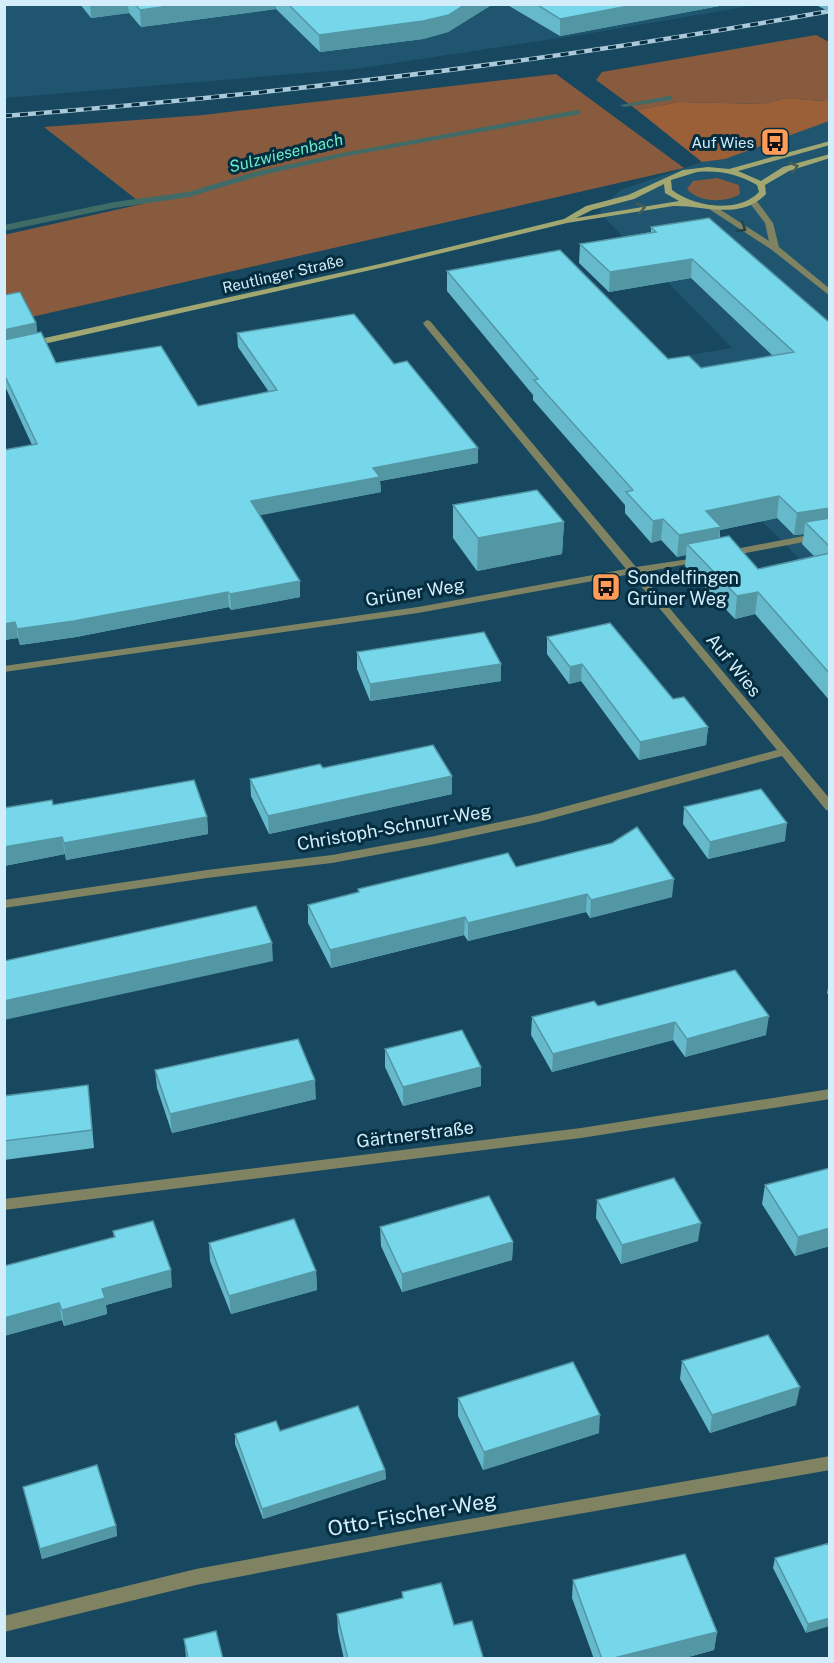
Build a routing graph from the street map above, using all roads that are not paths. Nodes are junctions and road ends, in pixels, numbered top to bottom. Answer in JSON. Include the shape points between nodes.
{"nodes":[{"id":1,"x":830,"y":143,"type":"edge"},
{"id":2,"x":830,"y":156,"type":"edge"},
{"id":3,"x":729,"y":171,"type":"junction"},
{"id":4,"x":668,"y":181,"type":"junction"},
{"id":5,"x":760,"y":184,"type":"junction"},
{"id":6,"x":753,"y":201,"type":"junction"},
{"id":7,"x":688,"y":203,"type":"junction"},
{"id":8,"x":710,"y":207,"type":"junction"},
{"id":9,"x":567,"y":221,"type":"junction"},
{"id":10,"x":775,"y":248,"type":"junction"},
{"id":11,"x":830,"y":294,"type":"edge"},
{"id":12,"x":427,"y":323,"type":"dead end"},
{"id":13,"x":4,"y":350,"type":"edge"},
{"id":14,"x":830,"y":534,"type":"edge"},
{"id":15,"x":635,"y":571,"type":"junction"},
{"id":16,"x":4,"y":669,"type":"edge"},
{"id":17,"x":784,"y":752,"type":"junction"},
{"id":18,"x":830,"y":807,"type":"edge"},
{"id":19,"x":4,"y":903,"type":"edge"},
{"id":20,"x":830,"y":1094,"type":"edge"},
{"id":21,"x":4,"y":1204,"type":"edge"},
{"id":22,"x":830,"y":1463,"type":"edge"},
{"id":23,"x":4,"y":1624,"type":"edge"}],
"edges":[{"from":1,"to":3,"type":"main road"},
{"from":5,"to":2,"type":"main road","one_way":true,"via":[[786,170]]},
{"from":3,"to":4,"type":"main road","name":"Reutlinger Straße","via":[[693,170]]},
{"from":3,"to":5,"type":"main road"},
{"from":4,"to":7,"type":"main road","via":[[671,195]]},
{"from":4,"to":9,"type":"main road","name":"Reutlinger Straße","via":[[577,211]]},
{"from":5,"to":6,"type":"main road","via":[[763,192]]},
{"from":6,"to":8,"type":"main road","name":"Reutlinger Straße"},
{"from":6,"to":10,"type":"street","via":[[769,223]]},
{"from":7,"to":8,"type":"main road","name":"Reutlinger Straße"},
{"from":9,"to":7,"type":"main road","name":"Reutlinger Straße","one_way":true},
{"from":8,"to":10,"type":"street","one_way":true},
{"from":9,"to":13,"type":"main road","name":"Reutlinger Straße"},
{"from":10,"to":11,"type":"street"},
{"from":12,"to":15,"type":"street","name":"Auf Wies"},
{"from":14,"to":15,"type":"street","name":"Grüner Weg"},
{"from":15,"to":16,"type":"street","name":"Grüner Weg","via":[[418,610]]},
{"from":15,"to":17,"type":"street","name":"Auf Wies"},
{"from":17,"to":18,"type":"street","name":"Auf Wies"},
{"from":17,"to":19,"type":"street","name":"Christoph-Schnurr-Weg","via":[[561,812],[435,840],[332,859]]},
{"from":20,"to":21,"type":"street","name":"Gärtnerstraße","via":[[581,1133]]},
{"from":22,"to":23,"type":"street","name":"Otto-Fischer-Weg","via":[[196,1577]]}]}
